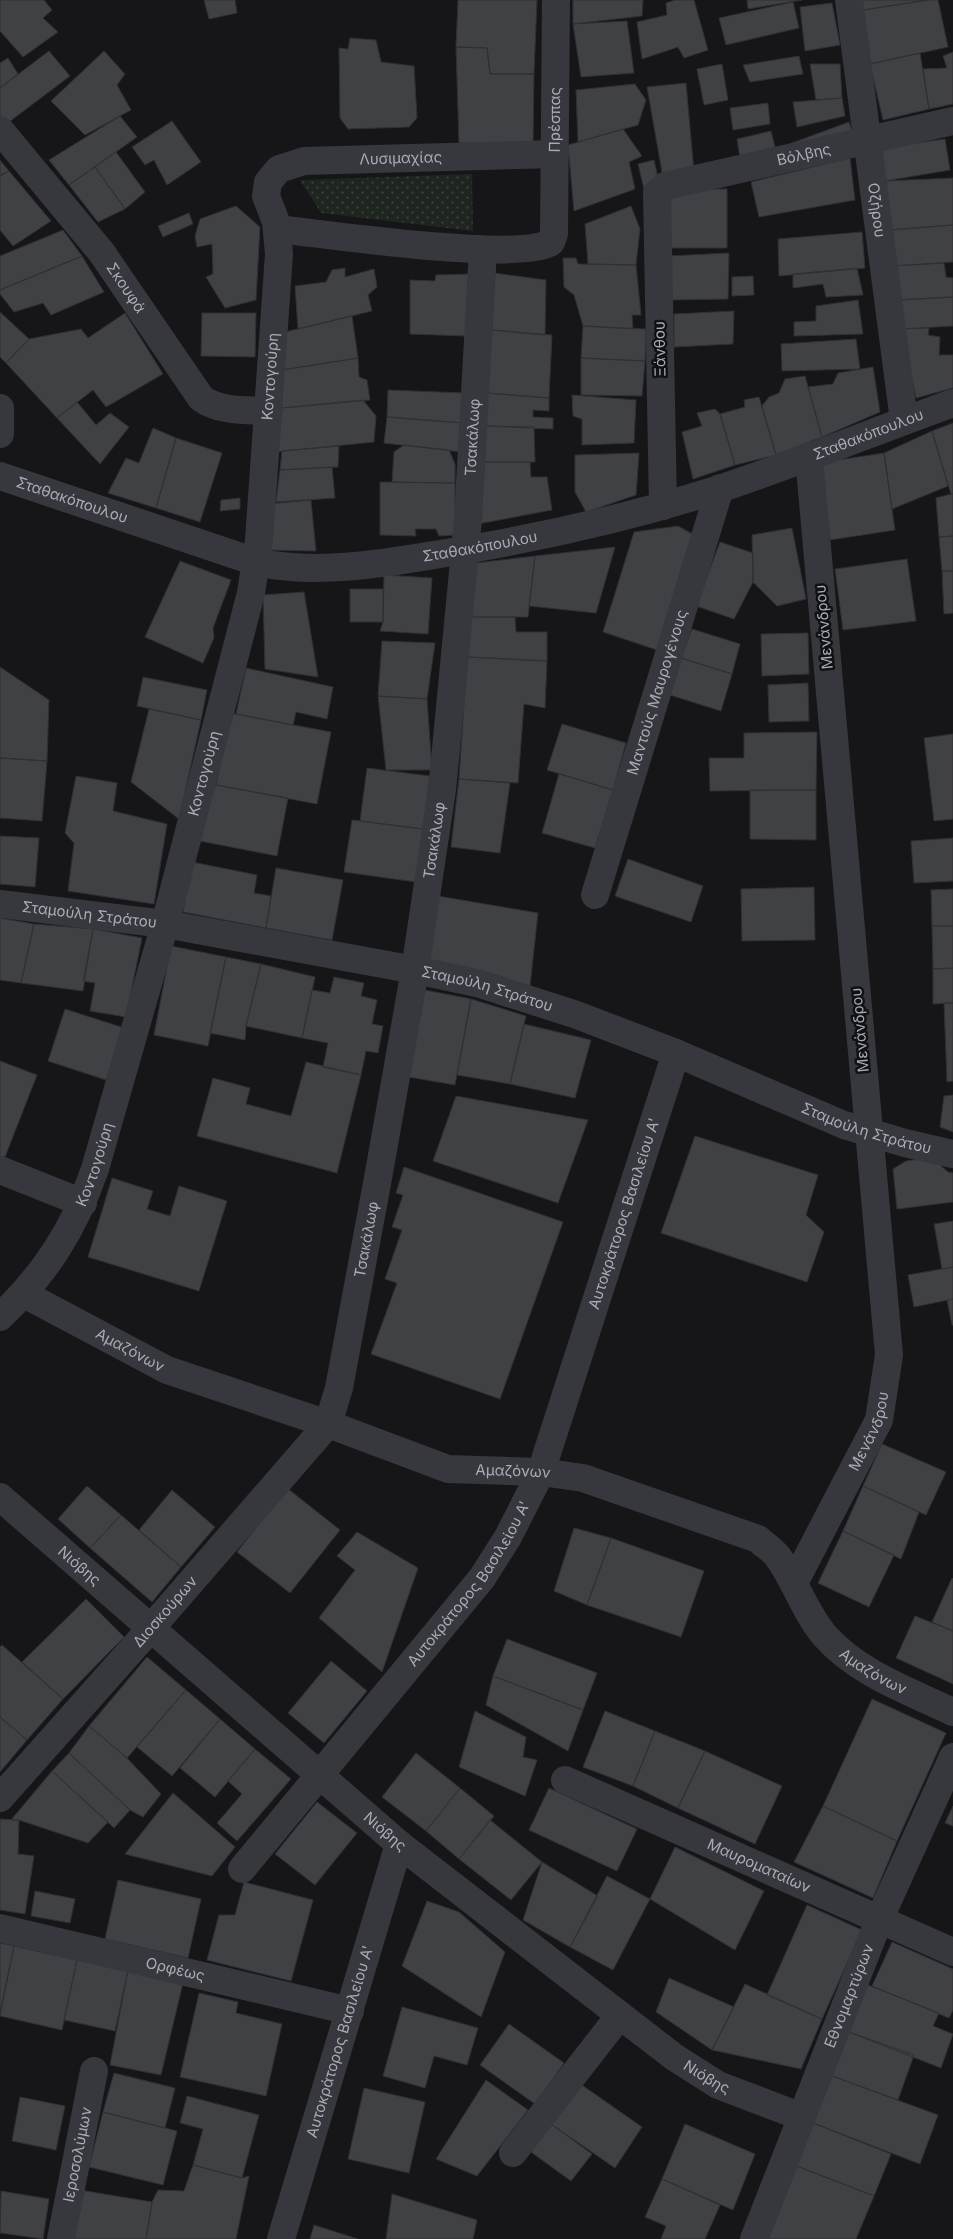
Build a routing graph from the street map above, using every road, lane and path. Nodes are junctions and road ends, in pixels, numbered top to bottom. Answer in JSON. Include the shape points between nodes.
{"nodes":[{"id":1,"x":556,"y":0,"type":"edge"},
{"id":2,"x":849,"y":0,"type":"edge"},
{"id":3,"x":953,"y":121,"type":"edge"},
{"id":4,"x":0,"y":130,"type":"edge"},
{"id":5,"x":868,"y":139,"type":"junction"},
{"id":6,"x":555,"y":154,"type":"junction"},
{"id":7,"x":657,"y":193,"type":"joint"},
{"id":8,"x":266,"y":196,"type":"joint"},
{"id":9,"x":278,"y":229,"type":"junction"},
{"id":10,"x":483,"y":250,"type":"junction"},
{"id":11,"x":953,"y":402,"type":"edge"},
{"id":12,"x":0,"y":408,"type":"edge"},
{"id":13,"x":269,"y":411,"type":"junction"},
{"id":14,"x":904,"y":421,"type":"junction"},
{"id":15,"x":0,"y":434,"type":"edge"},
{"id":16,"x":809,"y":457,"type":"junction"},
{"id":17,"x":0,"y":476,"type":"edge"},
{"id":18,"x":720,"y":488,"type":"junction"},
{"id":19,"x":663,"y":506,"type":"junction"},
{"id":20,"x":465,"y":550,"type":"junction"},
{"id":21,"x":256,"y":562,"type":"junction"},
{"id":22,"x":595,"y":895,"type":"dead end"},
{"id":23,"x":0,"y":904,"type":"edge"},
{"id":24,"x":165,"y":924,"type":"junction"},
{"id":25,"x":415,"y":970,"type":"junction"},
{"id":26,"x":676,"y":1052,"type":"junction"},
{"id":27,"x":869,"y":1133,"type":"junction"},
{"id":28,"x":953,"y":1154,"type":"edge"},
{"id":29,"x":0,"y":1170,"type":"edge"},
{"id":30,"x":83,"y":1202,"type":"junction"},
{"id":31,"x":24,"y":1294,"type":"junction"},
{"id":32,"x":0,"y":1317,"type":"edge"},
{"id":33,"x":328,"y":1424,"type":"junction"},
{"id":34,"x":541,"y":1472,"type":"junction"},
{"id":35,"x":0,"y":1498,"type":"edge"},
{"id":36,"x":794,"y":1583,"type":"junction"},
{"id":37,"x":151,"y":1628,"type":"junction"},
{"id":38,"x":953,"y":1712,"type":"edge"},
{"id":39,"x":953,"y":1757,"type":"edge"},
{"id":40,"x":321,"y":1775,"type":"junction"},
{"id":41,"x":565,"y":1780,"type":"dead end"},
{"id":42,"x":0,"y":1798,"type":"edge"},
{"id":43,"x":399,"y":1844,"type":"junction"},
{"id":44,"x":242,"y":1869,"type":"dead end"},
{"id":45,"x":879,"y":1920,"type":"junction"},
{"id":46,"x":0,"y":1928,"type":"edge"},
{"id":47,"x":953,"y":1952,"type":"edge"},
{"id":48,"x":350,"y":2011,"type":"junction"},
{"id":49,"x":620,"y":2015,"type":"junction"},
{"id":50,"x":94,"y":2071,"type":"dead end"},
{"id":51,"x":802,"y":2117,"type":"junction"},
{"id":52,"x":513,"y":2153,"type":"dead end"},
{"id":53,"x":61,"y":2239,"type":"edge"},
{"id":54,"x":281,"y":2239,"type":"edge"},
{"id":55,"x":754,"y":2239,"type":"edge"}],
"edges":[{"from":1,"to":6,"type":"street","name":"Πρέσπας"},
{"from":2,"to":5,"type":"street","name":"Οζήρου"},
{"from":3,"to":5,"type":"street","name":"Βόλβης"},
{"from":4,"to":13,"type":"street","name":"Σκουφά","via":[[102,253],[201,398],[233,409]]},
{"from":5,"to":7,"type":"street","name":"Βόλβης","via":[[665,186]]},
{"from":5,"to":14,"type":"street","name":"Οζήρου"},
{"from":6,"to":8,"type":"street","name":"Λυσιμαχίας","via":[[304,161],[274,173],[268,182]]},
{"from":6,"to":10,"type":"street","name":"Πρέσπας","via":[[553,239],[546,245]]},
{"from":7,"to":19,"type":"street","name":"Ξάνθου"},
{"from":8,"to":9,"type":"street","name":"Κοντογούρη"},
{"from":9,"to":10,"type":"street"},
{"from":9,"to":13,"type":"street","name":"Κοντογούρη"},
{"from":10,"to":20,"type":"street","name":"Τσακάλωφ"},
{"from":11,"to":14,"type":"street","name":"Σταθακόπουλου"},
{"from":12,"to":15,"type":"street"},
{"from":13,"to":21,"type":"street","name":"Κοντογούρη"},
{"from":14,"to":16,"type":"street","name":"Σταθακόπουλου"},
{"from":16,"to":18,"type":"street","name":"Σταθακόπουλου"},
{"from":16,"to":27,"type":"street","name":"Μενάνδρου"},
{"from":17,"to":21,"type":"street","name":"Σταθακόπουλου"},
{"from":18,"to":19,"type":"street","name":"Σταθακόπουλου"},
{"from":18,"to":22,"type":"street","name":"Μαντούς Μαυρογένους"},
{"from":19,"to":20,"type":"street","name":"Σταθακόπουλου"},
{"from":20,"to":21,"type":"street","name":"Σταθακόπουλου","via":[[320,568],[285,568]]},
{"from":20,"to":25,"type":"street","name":"Τσακάλωφ","via":[[442,790]]},
{"from":21,"to":24,"type":"street","name":"Κοντογούρη","via":[[251,593]]},
{"from":23,"to":24,"type":"street","name":"Σταμούλη Στράτου"},
{"from":24,"to":25,"type":"street","name":"Σταμούλη Στράτου"},
{"from":24,"to":30,"type":"street","name":"Κοντογούρη"},
{"from":25,"to":26,"type":"street","name":"Σταμούλη Στράτου","via":[[478,983],[529,999]]},
{"from":25,"to":33,"type":"street","name":"Τσακάλωφ","via":[[339,1388]]},
{"from":26,"to":27,"type":"street","name":"Σταμούλη Στράτου","via":[[821,1116]]},
{"from":26,"to":34,"type":"street","name":"Αυτοκράτορος Βασιλείου A'"},
{"from":27,"to":28,"type":"street","name":"Σταμούλη Στράτου"},
{"from":27,"to":36,"type":"street","name":"Μενάνδρου","via":[[889,1355],[879,1420]]},
{"from":29,"to":30,"type":"street"},
{"from":30,"to":31,"type":"street","name":"Κοντογούρη","via":[[60,1246]]},
{"from":31,"to":32,"type":"street","name":"Κοντογούρη"},
{"from":31,"to":33,"type":"street","name":"Αμαζόνων","via":[[167,1370]]},
{"from":33,"to":34,"type":"street","name":"Αμαζόνων","via":[[448,1469]]},
{"from":33,"to":37,"type":"street","name":"Διοσκούρων"},
{"from":34,"to":36,"type":"street","name":"Αμαζόνων","via":[[583,1478],[758,1540],[777,1556]]},
{"from":34,"to":40,"type":"street","name":"Αυτοκράτορος Βασιλείου A'","via":[[508,1537],[482,1578]]},
{"from":35,"to":37,"type":"street","name":"Νιόβης"},
{"from":36,"to":38,"type":"street","name":"Αμαζόνων","via":[[805,1607],[826,1636],[865,1670]]},
{"from":37,"to":40,"type":"street","name":"Νιόβης"},
{"from":37,"to":42,"type":"street","name":"Διοσκούρων"},
{"from":39,"to":45,"type":"street","name":"Εθνομαρτύρων"},
{"from":40,"to":43,"type":"street","name":"Νιόβης"},
{"from":40,"to":44,"type":"street","name":"Αυτοκράτορος Βασιλείου A'"},
{"from":41,"to":45,"type":"street","name":"Μαυροματαίων"},
{"from":43,"to":48,"type":"street","name":"Αυτοκράτορος Βασιλείου A'"},
{"from":43,"to":49,"type":"street","name":"Νιόβης"},
{"from":45,"to":47,"type":"street","name":"Μαυροματαίων"},
{"from":45,"to":51,"type":"street","name":"Εθνομαρτύρων"},
{"from":46,"to":48,"type":"street","name":"Ορφέως"},
{"from":48,"to":54,"type":"street","name":"Αυτοκράτορος Βασιλείου A'"},
{"from":49,"to":51,"type":"street","name":"Νιόβης","via":[[710,2081]]},
{"from":49,"to":52,"type":"street"},
{"from":50,"to":53,"type":"street","name":"Ιεροσολύμων"},
{"from":51,"to":55,"type":"street","name":"Εθνομαρτύρων"}]}
